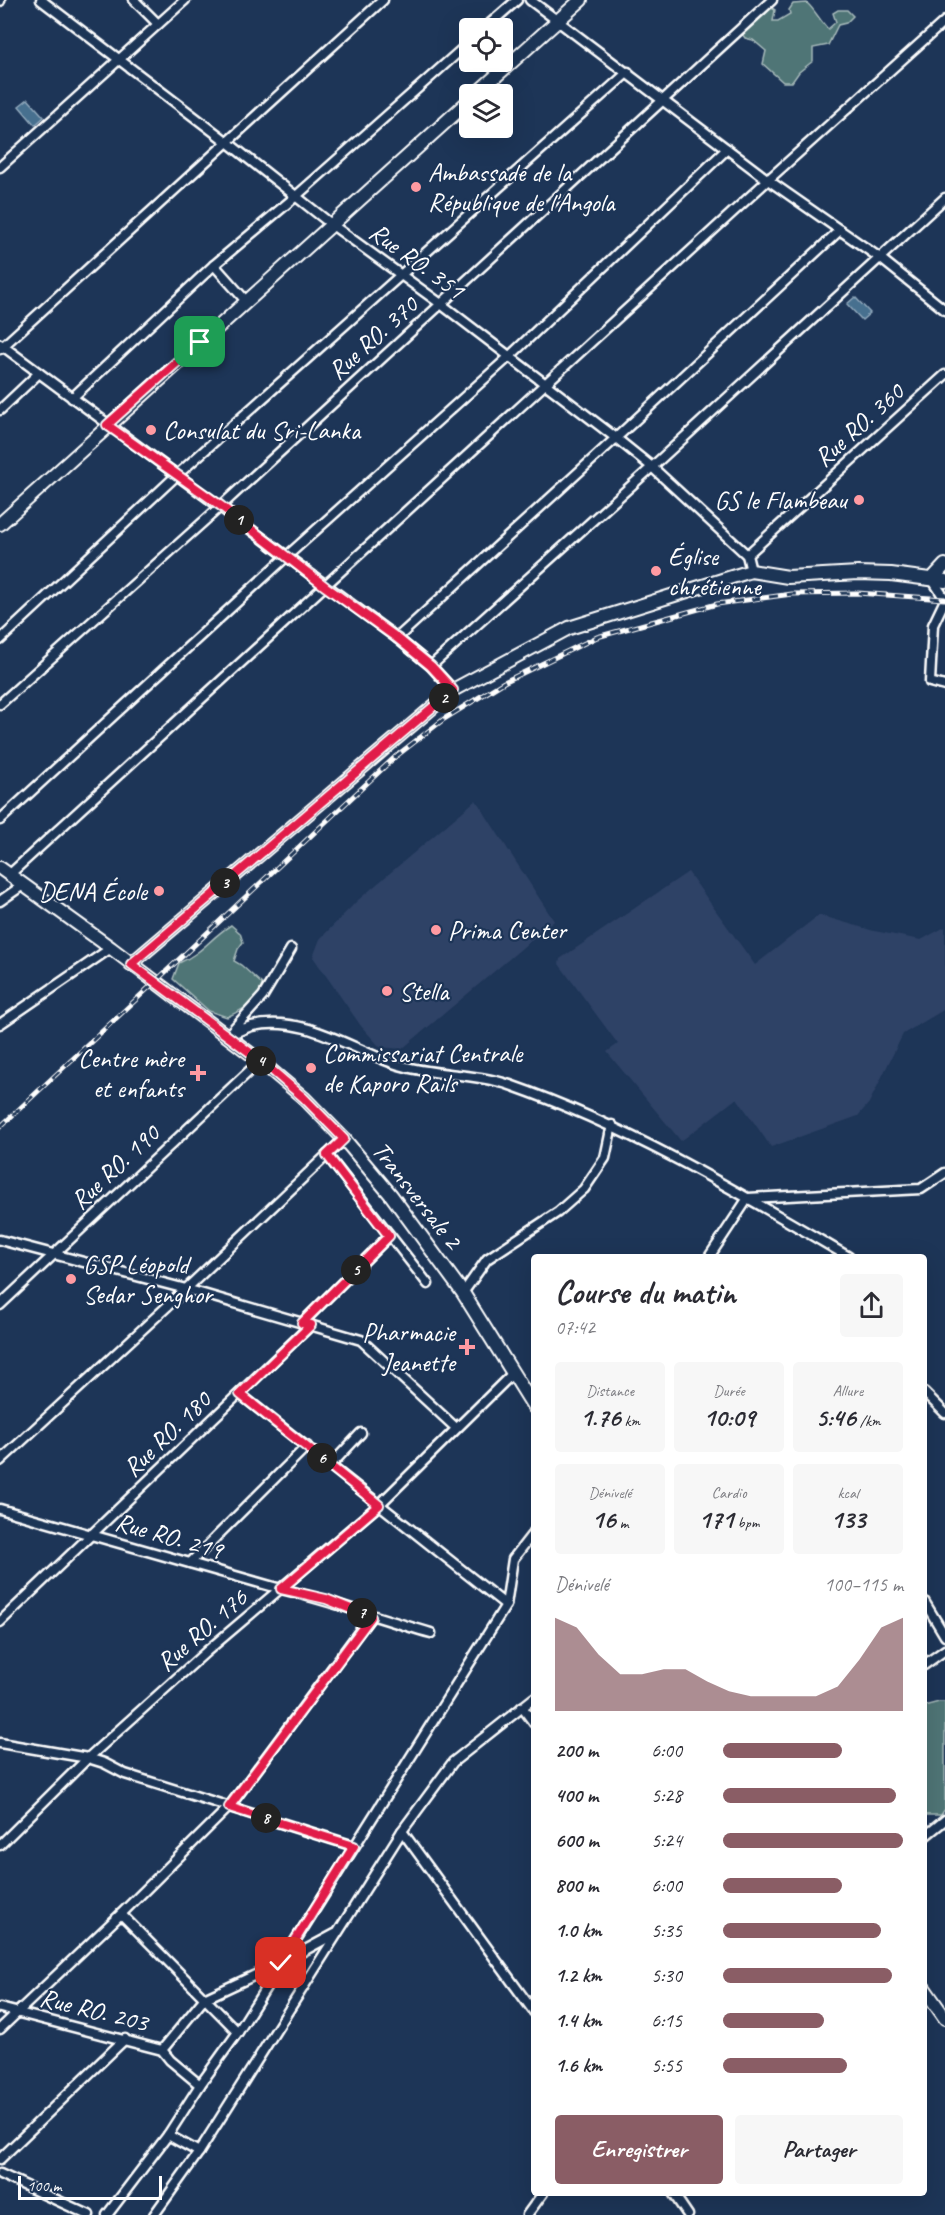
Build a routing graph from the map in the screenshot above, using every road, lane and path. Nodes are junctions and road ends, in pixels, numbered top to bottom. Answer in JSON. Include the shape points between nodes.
{"nodes":[{"id":1,"x":41,"y":0,"type":"edge"},
{"id":2,"x":134,"y":0,"type":"edge"},
{"id":3,"x":185,"y":0,"type":"edge"},
{"id":4,"x":383,"y":0,"type":"edge"},
{"id":5,"x":517,"y":0,"type":"edge"},
{"id":6,"x":530,"y":0,"type":"edge"},
{"id":7,"x":581,"y":0,"type":"edge"},
{"id":8,"x":772,"y":0,"type":"edge"},
{"id":9,"x":496,"y":18,"type":"edge"},
{"id":10,"x":945,"y":21,"type":"edge"},
{"id":11,"x":557,"y":22,"type":"junction"},
{"id":12,"x":158,"y":24,"type":"junction"},
{"id":13,"x":459,"y":52,"type":"edge"},
{"id":14,"x":119,"y":59,"type":"junction"},
{"id":15,"x":628,"y":72,"type":"junction"},
{"id":16,"x":487,"y":84,"type":"edge"},
{"id":17,"x":663,"y":100,"type":"junction"},
{"id":18,"x":459,"y":110,"type":"edge"},
{"id":19,"x":226,"y":141,"type":"junction"},
{"id":20,"x":727,"y":148,"type":"junction"},
{"id":21,"x":0,"y":167,"type":"edge"},
{"id":22,"x":768,"y":180,"type":"junction"},
{"id":23,"x":295,"y":196,"type":"junction"},
{"id":24,"x":945,"y":198,"type":"edge"},
{"id":25,"x":331,"y":224,"type":"junction"},
{"id":26,"x":840,"y":230,"type":"junction"},
{"id":27,"x":880,"y":258,"type":"junction"},
{"id":28,"x":214,"y":264,"type":"junction"},
{"id":29,"x":401,"y":276,"type":"junction"},
{"id":30,"x":246,"y":301,"type":"junction"},
{"id":31,"x":441,"y":304,"type":"junction"},
{"id":32,"x":945,"y":310,"type":"edge"},
{"id":33,"x":1,"y":346,"type":"edge"},
{"id":34,"x":510,"y":356,"type":"junction"},
{"id":35,"x":39,"y":373,"type":"junction"},
{"id":36,"x":945,"y":375,"type":"edge"},
{"id":37,"x":546,"y":383,"type":"junction"},
{"id":38,"x":72,"y":398,"type":"junction"},
{"id":39,"x":0,"y":410,"type":"edge"},
{"id":40,"x":107,"y":425,"type":"junction"},
{"id":41,"x":616,"y":438,"type":"junction"},
{"id":42,"x":652,"y":467,"type":"junction"},
{"id":43,"x":177,"y":475,"type":"junction"},
{"id":44,"x":221,"y":506,"type":"junction"},
{"id":45,"x":0,"y":524,"type":"edge"},
{"id":46,"x":747,"y":555,"type":"junction"},
{"id":47,"x":286,"y":556,"type":"junction"},
{"id":48,"x":945,"y":565,"type":"edge"},
{"id":49,"x":751,"y":572,"type":"junction"},
{"id":50,"x":932,"y":579,"type":"junction"},
{"id":51,"x":945,"y":581,"type":"edge"},
{"id":52,"x":326,"y":587,"type":"junction"},
{"id":53,"x":945,"y":599,"type":"edge"},
{"id":54,"x":397,"y":638,"type":"junction"},
{"id":55,"x":0,"y":640,"type":"edge"},
{"id":56,"x":431,"y":666,"type":"junction"},
{"id":57,"x":945,"y":686,"type":"edge"},
{"id":58,"x":453,"y":690,"type":"junction"},
{"id":59,"x":0,"y":704,"type":"edge"},
{"id":60,"x":0,"y":820,"type":"edge"},
{"id":61,"x":5,"y":872,"type":"edge"},
{"id":62,"x":23,"y":885,"type":"junction"},
{"id":63,"x":0,"y":901,"type":"edge"},
{"id":64,"x":111,"y":948,"type":"junction"},
{"id":65,"x":291,"y":948,"type":"dead end"},
{"id":66,"x":131,"y":964,"type":"junction"},
{"id":67,"x":0,"y":1024,"type":"edge"},
{"id":68,"x":227,"y":1036,"type":"junction"},
{"id":69,"x":260,"y":1060,"type":"junction"},
{"id":70,"x":612,"y":1125,"type":"junction"},
{"id":71,"x":344,"y":1139,"type":"junction"},
{"id":72,"x":327,"y":1155,"type":"junction"},
{"id":73,"x":945,"y":1173,"type":"edge"},
{"id":74,"x":748,"y":1198,"type":"junction"},
{"id":75,"x":389,"y":1236,"type":"junction"},
{"id":76,"x":0,"y":1240,"type":"edge"},
{"id":77,"x":711,"y":1254,"type":"edge"},
{"id":78,"x":844,"y":1254,"type":"edge"},
{"id":79,"x":53,"y":1255,"type":"junction"},
{"id":80,"x":428,"y":1284,"type":"dead end"},
{"id":81,"x":186,"y":1289,"type":"junction"},
{"id":82,"x":463,"y":1293,"type":"junction"},
{"id":83,"x":0,"y":1305,"type":"edge"},
{"id":84,"x":307,"y":1324,"type":"junction"},
{"id":85,"x":512,"y":1374,"type":"junction"},
{"id":86,"x":240,"y":1394,"type":"junction"},
{"id":87,"x":927,"y":1395,"type":"edge"},
{"id":88,"x":531,"y":1402,"type":"edge"},
{"id":89,"x":945,"y":1413,"type":"edge"},
{"id":90,"x":456,"y":1428,"type":"junction"},
{"id":91,"x":361,"y":1433,"type":"dead end"},
{"id":92,"x":308,"y":1446,"type":"junction"},
{"id":93,"x":0,"y":1461,"type":"edge"},
{"id":94,"x":330,"y":1466,"type":"junction"},
{"id":95,"x":379,"y":1505,"type":"junction"},
{"id":96,"x":0,"y":1509,"type":"edge"},
{"id":97,"x":91,"y":1536,"type":"junction"},
{"id":98,"x":531,"y":1536,"type":"edge"},
{"id":99,"x":190,"y":1563,"type":"junction"},
{"id":100,"x":281,"y":1589,"type":"junction"},
{"id":101,"x":506,"y":1605,"type":"junction"},
{"id":102,"x":927,"y":1606,"type":"edge"},
{"id":103,"x":371,"y":1617,"type":"junction"},
{"id":104,"x":0,"y":1622,"type":"edge"},
{"id":105,"x":431,"y":1633,"type":"dead end"},
{"id":106,"x":945,"y":1636,"type":"edge"},
{"id":107,"x":945,"y":1650,"type":"edge"},
{"id":108,"x":927,"y":1663,"type":"edge"},
{"id":109,"x":531,"y":1700,"type":"edge"},
{"id":110,"x":522,"y":1707,"type":"junction"},
{"id":111,"x":531,"y":1719,"type":"edge"},
{"id":112,"x":0,"y":1743,"type":"edge"},
{"id":113,"x":88,"y":1758,"type":"junction"},
{"id":114,"x":229,"y":1807,"type":"junction"},
{"id":115,"x":945,"y":1821,"type":"edge"},
{"id":116,"x":402,"y":1831,"type":"junction"},
{"id":117,"x":927,"y":1835,"type":"edge"},
{"id":118,"x":0,"y":1845,"type":"edge"},
{"id":119,"x":354,"y":1846,"type":"junction"},
{"id":120,"x":121,"y":1914,"type":"junction"},
{"id":121,"x":337,"y":1934,"type":"junction"},
{"id":122,"x":281,"y":1963,"type":"junction"},
{"id":123,"x":927,"y":1992,"type":"edge"},
{"id":124,"x":204,"y":1999,"type":"junction"},
{"id":125,"x":0,"y":2008,"type":"edge"},
{"id":126,"x":531,"y":2008,"type":"edge"},
{"id":127,"x":18,"y":2012,"type":"junction"},
{"id":128,"x":945,"y":2018,"type":"edge"},
{"id":129,"x":0,"y":2029,"type":"edge"},
{"id":130,"x":238,"y":2032,"type":"junction"},
{"id":131,"x":125,"y":2039,"type":"junction"},
{"id":132,"x":162,"y":2050,"type":"junction"},
{"id":133,"x":200,"y":2085,"type":"junction"},
{"id":134,"x":168,"y":2134,"type":"junction"},
{"id":135,"x":199,"y":2152,"type":"junction"},
{"id":136,"x":0,"y":2159,"type":"edge"},
{"id":137,"x":0,"y":2174,"type":"edge"},
{"id":138,"x":541,"y":2196,"type":"edge"},
{"id":139,"x":675,"y":2196,"type":"edge"},
{"id":140,"x":89,"y":2215,"type":"edge"},
{"id":141,"x":107,"y":2215,"type":"edge"},
{"id":142,"x":154,"y":2215,"type":"edge"},
{"id":143,"x":527,"y":2215,"type":"edge"},
{"id":144,"x":688,"y":2215,"type":"edge"}],
"edges":[{"from":1,"to":14,"type":"street","name":"Rue RO. 351"},
{"from":2,"to":12,"type":"street"},
{"from":3,"to":12,"type":"street"},
{"from":4,"to":19,"type":"street"},
{"from":5,"to":9,"type":"street"},
{"from":6,"to":11,"type":"street"},
{"from":7,"to":11,"type":"street"},
{"from":8,"to":17,"type":"street","name":"Rue RO. 370"},
{"from":10,"to":22,"type":"street"},
{"from":11,"to":15,"type":"street"},
{"from":11,"to":16,"type":"street"},
{"from":12,"to":14,"type":"street"},
{"from":13,"to":23,"type":"street"},
{"from":14,"to":19,"type":"street","name":"Rue RO. 351"},
{"from":14,"to":21,"type":"street"},
{"from":15,"to":17,"type":"street"},
{"from":15,"to":29,"type":"street"},
{"from":17,"to":20,"type":"street"},
{"from":17,"to":31,"type":"street","name":"Rue RO. 370"},
{"from":18,"to":25,"type":"street"},
{"from":19,"to":23,"type":"street","name":"Rue RO. 351"},
{"from":19,"to":33,"type":"street"},
{"from":20,"to":22,"type":"street"},
{"from":20,"to":34,"type":"street"},
{"from":22,"to":26,"type":"street"},
{"from":22,"to":37,"type":"street"},
{"from":23,"to":25,"type":"street","name":"Rue RO. 351"},
{"from":23,"to":28,"type":"street"},
{"from":24,"to":27,"type":"street"},
{"from":25,"to":29,"type":"street","name":"Rue RO. 351"},
{"from":25,"to":30,"type":"street"},
{"from":26,"to":27,"type":"street"},
{"from":26,"to":41,"type":"street"},
{"from":27,"to":32,"type":"street"},
{"from":27,"to":42,"type":"street"},
{"from":28,"to":30,"type":"street"},
{"from":28,"to":38,"type":"street"},
{"from":29,"to":31,"type":"street","name":"Rue RO. 351"},
{"from":29,"to":43,"type":"street"},
{"from":30,"to":40,"type":"street"},
{"from":31,"to":34,"type":"street","name":"Rue RO. 351"},
{"from":31,"to":44,"type":"street","name":"Rue RO. 370"},
{"from":33,"to":35,"type":"street"},
{"from":34,"to":37,"type":"street","name":"Rue RO. 351"},
{"from":34,"to":47,"type":"street"},
{"from":35,"to":38,"type":"street"},
{"from":35,"to":39,"type":"street"},
{"from":36,"to":46,"type":"street","name":"Rue RO. 360"},
{"from":37,"to":41,"type":"street","name":"Rue RO. 351"},
{"from":37,"to":52,"type":"street"},
{"from":38,"to":40,"type":"street"},
{"from":40,"to":43,"type":"street"},
{"from":40,"to":45,"type":"street"},
{"from":41,"to":42,"type":"street","name":"Rue RO. 351"},
{"from":41,"to":54,"type":"street"},
{"from":42,"to":46,"type":"street","name":"Rue RO. 351"},
{"from":42,"to":56,"type":"street"},
{"from":43,"to":44,"type":"street"},
{"from":43,"to":55,"type":"street"},
{"from":44,"to":47,"type":"street"},
{"from":44,"to":59,"type":"street","name":"Rue RO. 370"},
{"from":46,"to":49,"type":"street"},
{"from":47,"to":52,"type":"street"},
{"from":47,"to":60,"type":"street"},
{"from":48,"to":50,"type":"street"},
{"from":49,"to":50,"type":"street","via":[[788,577],[858,573]]},
{"from":49,"to":58,"type":"street","via":[[569,628]]},
{"from":50,"to":51,"type":"street"},
{"from":50,"to":53,"type":"street"},
{"from":52,"to":54,"type":"street"},
{"from":52,"to":61,"type":"street"},
{"from":53,"to":57,"type":"street","via":[[933,625],[930,682]]},
{"from":54,"to":56,"type":"street"},
{"from":56,"to":58,"type":"street"},
{"from":58,"to":66,"type":"street"},
{"from":61,"to":62,"type":"street","name":"Transversale 2"},
{"from":62,"to":63,"type":"street"},
{"from":62,"to":64,"type":"street","name":"Transversale 2"},
{"from":64,"to":66,"type":"street","name":"Transversale 2"},
{"from":64,"to":67,"type":"street"},
{"from":65,"to":68,"type":"street","via":[[263,996]]},
{"from":66,"to":68,"type":"street","name":"Transversale 2"},
{"from":68,"to":69,"type":"street","name":"Transversale 2"},
{"from":68,"to":70,"type":"street","via":[[252,1026],[282,1023],[313,1029],[383,1060],[508,1084]]},
{"from":69,"to":71,"type":"street","name":"Transversale 2"},
{"from":69,"to":79,"type":"street","name":"Rue RO. 190"},
{"from":70,"to":74,"type":"street"},
{"from":70,"to":82,"type":"street","via":[[605,1158],[584,1189],[558,1212],[487,1259]]},
{"from":71,"to":72,"type":"street"},
{"from":71,"to":82,"type":"street","name":"Transversale 2","via":[[392,1195]]},
{"from":72,"to":75,"type":"street"},
{"from":72,"to":81,"type":"street"},
{"from":73,"to":74,"type":"street","via":[[921,1189]]},
{"from":74,"to":77,"type":"street"},
{"from":74,"to":78,"type":"street"},
{"from":75,"to":80,"type":"street"},
{"from":75,"to":84,"type":"street","name":"Rue RO. 180"},
{"from":76,"to":79,"type":"street"},
{"from":79,"to":81,"type":"street"},
{"from":79,"to":83,"type":"street","name":"Rue RO. 190"},
{"from":81,"to":84,"type":"street"},
{"from":81,"to":93,"type":"street"},
{"from":82,"to":85,"type":"street","name":"Transversale 2"},
{"from":84,"to":86,"type":"street","name":"Rue RO. 180"},
{"from":84,"to":90,"type":"street","via":[[361,1340]]},
{"from":85,"to":88,"type":"street","name":"Transversale 2"},
{"from":85,"to":90,"type":"street","name":"Rue RO. 176"},
{"from":86,"to":92,"type":"street"},
{"from":86,"to":97,"type":"street","name":"Rue RO. 180"},
{"from":87,"to":89,"type":"street"},
{"from":90,"to":95,"type":"street","name":"Rue RO. 176"},
{"from":91,"to":94,"type":"street"},
{"from":92,"to":94,"type":"street"},
{"from":92,"to":99,"type":"street"},
{"from":94,"to":95,"type":"street"},
{"from":95,"to":100,"type":"street","name":"Rue RO. 176"},
{"from":95,"to":101,"type":"street"},
{"from":96,"to":97,"type":"street","name":"Rue RO. 219"},
{"from":97,"to":99,"type":"street","name":"Rue RO. 219"},
{"from":97,"to":104,"type":"street","name":"Rue RO. 180"},
{"from":98,"to":101,"type":"street","via":[[513,1559]]},
{"from":99,"to":100,"type":"street","name":"Rue RO. 219"},
{"from":100,"to":103,"type":"street","name":"Rue RO. 219","via":[[326,1599]]},
{"from":100,"to":113,"type":"street","name":"Rue RO. 176"},
{"from":101,"to":119,"type":"street"},
{"from":102,"to":106,"type":"street"},
{"from":103,"to":105,"type":"street","name":"Rue RO. 219"},
{"from":103,"to":114,"type":"street"},
{"from":107,"to":108,"type":"street"},
{"from":109,"to":110,"type":"street"},
{"from":110,"to":111,"type":"street"},
{"from":110,"to":116,"type":"street","via":[[453,1762]]},
{"from":112,"to":113,"type":"street"},
{"from":113,"to":114,"type":"street"},
{"from":113,"to":118,"type":"street","name":"Rue RO. 176"},
{"from":114,"to":119,"type":"street"},
{"from":114,"to":120,"type":"street"},
{"from":115,"to":117,"type":"street"},
{"from":116,"to":121,"type":"street"},
{"from":116,"to":126,"type":"street"},
{"from":119,"to":122,"type":"street"},
{"from":120,"to":124,"type":"street"},
{"from":120,"to":127,"type":"street"},
{"from":121,"to":122,"type":"street"},
{"from":121,"to":135,"type":"street"},
{"from":122,"to":124,"type":"street"},
{"from":122,"to":130,"type":"street"},
{"from":123,"to":128,"type":"street"},
{"from":124,"to":130,"type":"street"},
{"from":124,"to":132,"type":"street"},
{"from":125,"to":127,"type":"street","name":"Rue RO. 203"},
{"from":127,"to":129,"type":"street"},
{"from":127,"to":131,"type":"street","name":"Rue RO. 203"},
{"from":130,"to":133,"type":"street"},
{"from":131,"to":132,"type":"street","name":"Rue RO. 203"},
{"from":131,"to":136,"type":"street"},
{"from":132,"to":133,"type":"street","name":"Rue RO. 203"},
{"from":133,"to":134,"type":"street"},
{"from":134,"to":135,"type":"street"},
{"from":134,"to":141,"type":"street"},
{"from":135,"to":142,"type":"street"},
{"from":137,"to":140,"type":"street"},
{"from":138,"to":143,"type":"street"},
{"from":139,"to":144,"type":"street"}]}
